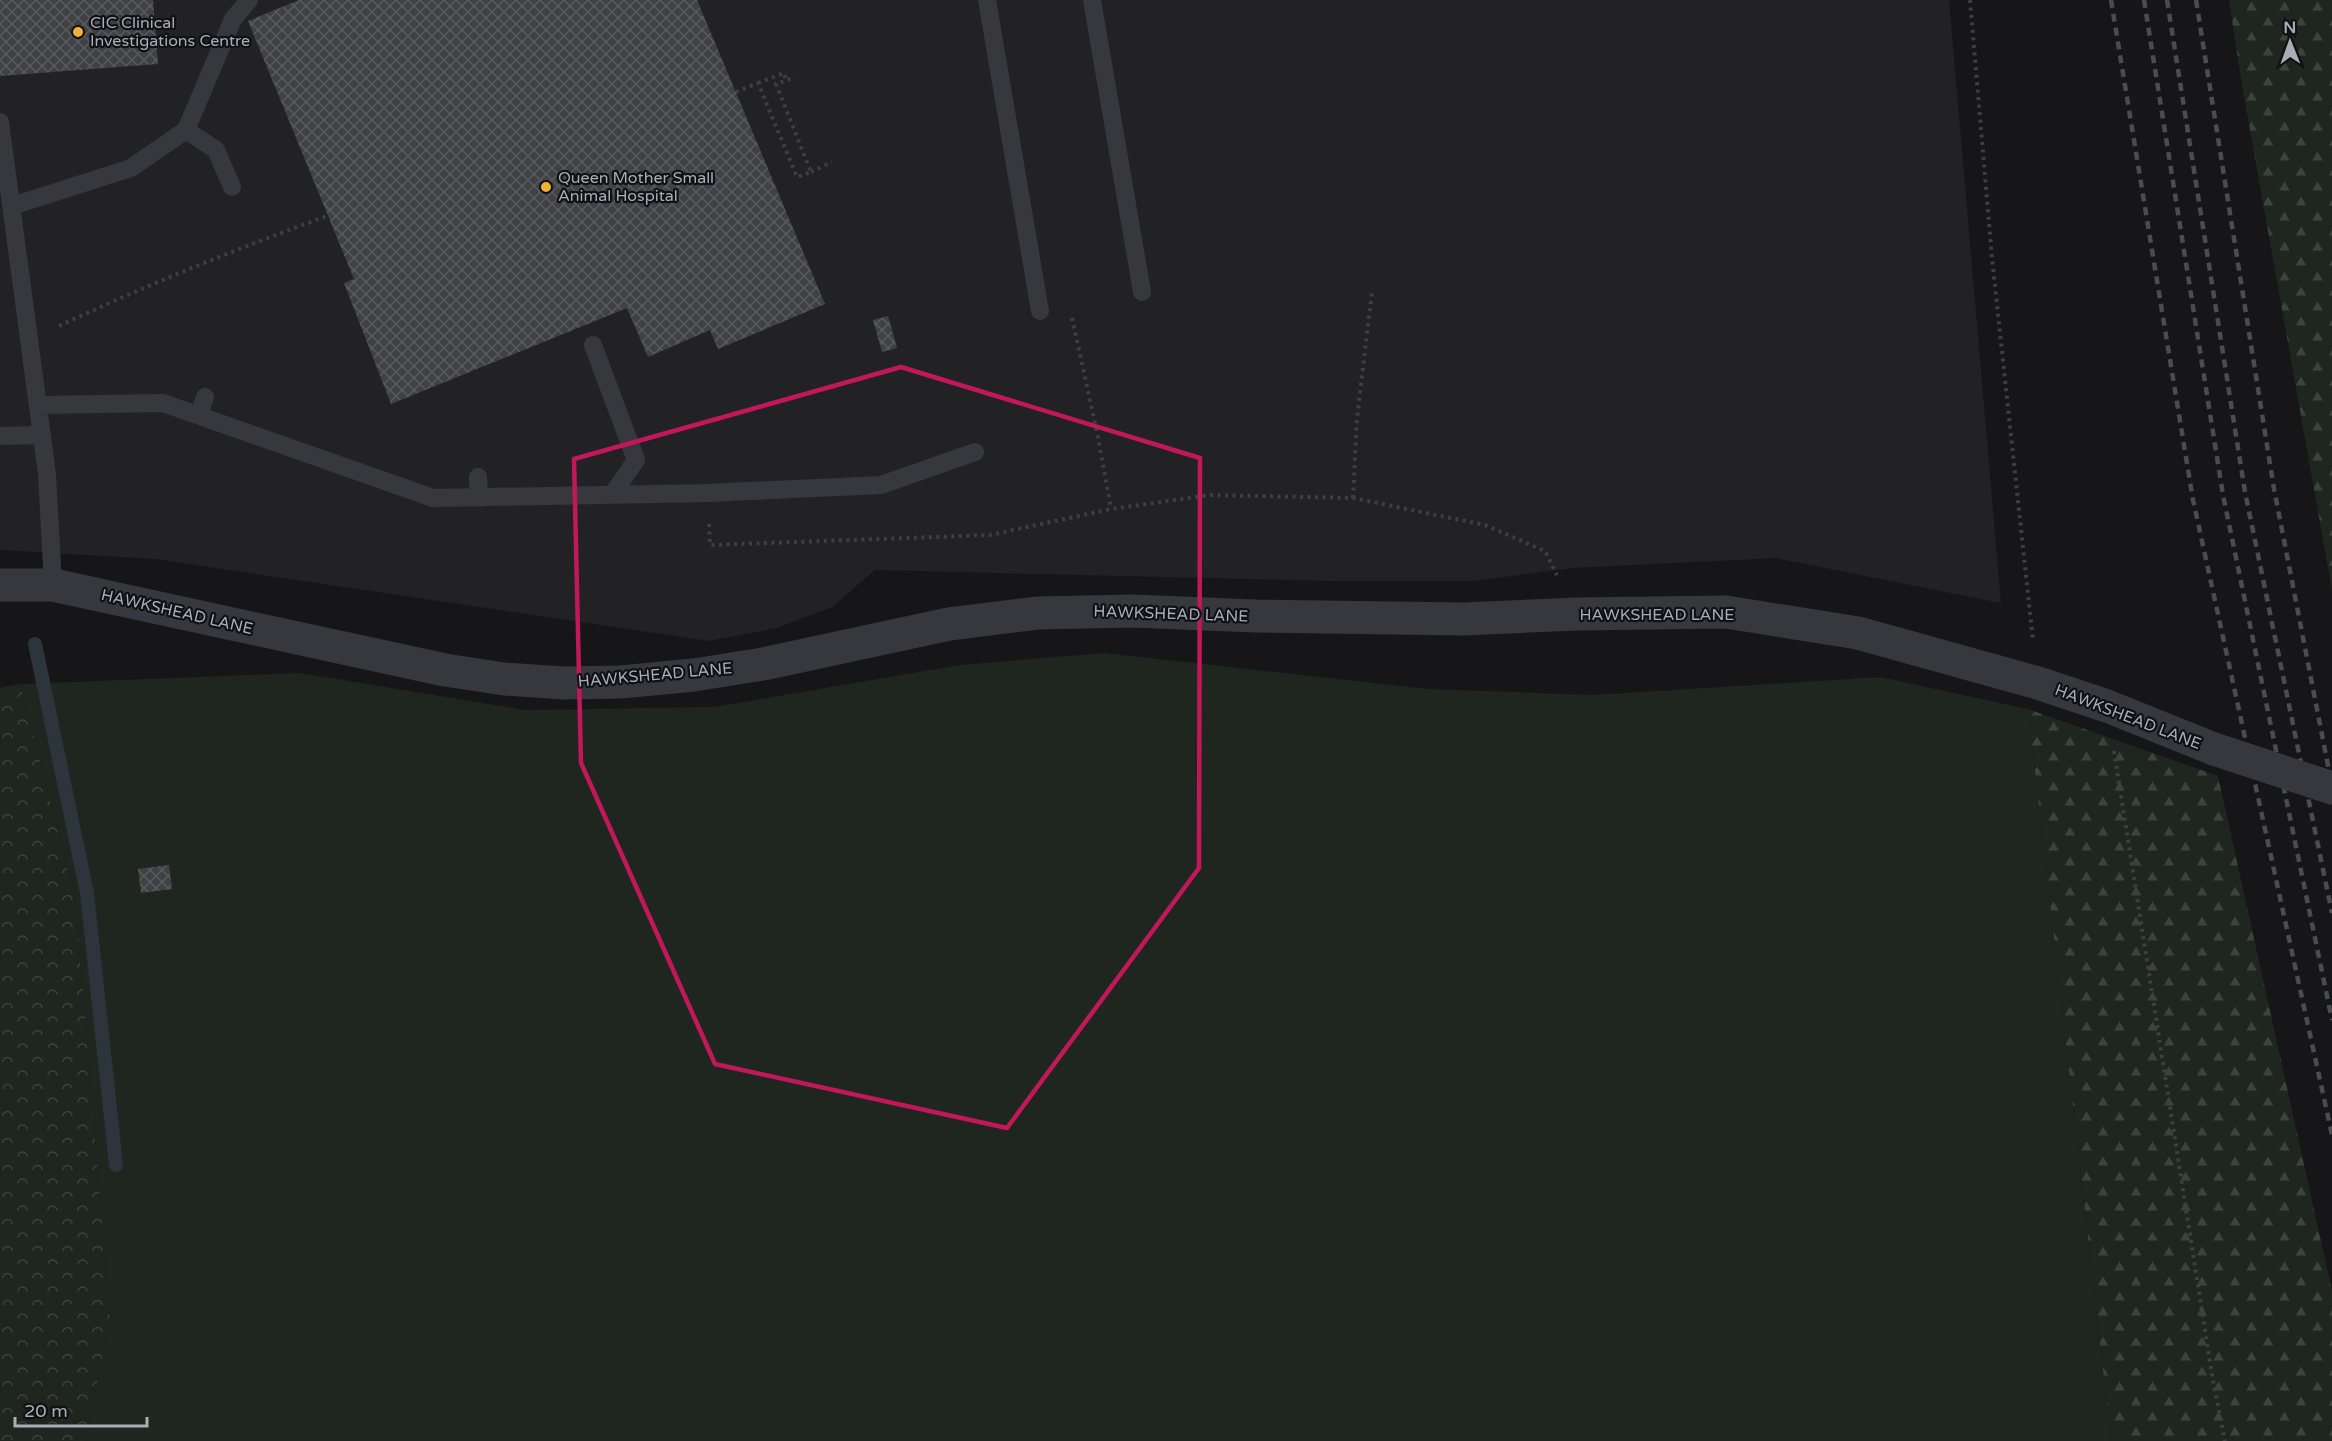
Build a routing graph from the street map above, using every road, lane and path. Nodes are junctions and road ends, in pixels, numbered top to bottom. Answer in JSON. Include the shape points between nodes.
{"nodes":[{"id":1,"x":249,"y":0,"type":"edge"},
{"id":2,"x":987,"y":0,"type":"edge"},
{"id":3,"x":1092,"y":0,"type":"edge"},
{"id":4,"x":1970,"y":0,"type":"edge"},
{"id":5,"x":795,"y":77,"type":"dead end"},
{"id":6,"x":786,"y":80,"type":"junction"},
{"id":7,"x":758,"y":83,"type":"junction"},
{"id":8,"x":736,"y":92,"type":"dead end"},
{"id":9,"x":0,"y":122,"type":"edge"},
{"id":10,"x":186,"y":130,"type":"junction"},
{"id":11,"x":832,"y":162,"type":"dead end"},
{"id":12,"x":811,"y":171,"type":"junction"},
{"id":13,"x":232,"y":187,"type":"dead end"},
{"id":14,"x":12,"y":206,"type":"junction"},
{"id":15,"x":327,"y":216,"type":"dead end"},
{"id":16,"x":1142,"y":292,"type":"dead end"},
{"id":17,"x":1372,"y":292,"type":"dead end"},
{"id":18,"x":1040,"y":311,"type":"dead end"},
{"id":19,"x":1072,"y":316,"type":"dead end"},
{"id":20,"x":30,"y":339,"type":"junction"},
{"id":21,"x":592,"y":345,"type":"dead end"},
{"id":22,"x":205,"y":397,"type":"dead end"},
{"id":23,"x":38,"y":405,"type":"junction"},
{"id":24,"x":199,"y":416,"type":"junction"},
{"id":25,"x":42,"y":435,"type":"junction"},
{"id":26,"x":0,"y":436,"type":"edge"},
{"id":27,"x":975,"y":452,"type":"dead end"},
{"id":28,"x":478,"y":477,"type":"dead end"},
{"id":29,"x":707,"y":493,"type":"junction"},
{"id":30,"x":612,"y":495,"type":"junction"},
{"id":31,"x":479,"y":498,"type":"junction"},
{"id":32,"x":1353,"y":498,"type":"junction"},
{"id":33,"x":1111,"y":508,"type":"junction"},
{"id":34,"x":0,"y":585,"type":"edge"},
{"id":35,"x":52,"y":585,"type":"junction"},
{"id":36,"x":1577,"y":614,"type":"junction"},
{"id":37,"x":2038,"y":683,"type":"junction"},
{"id":38,"x":2107,"y":706,"type":"junction"},
{"id":39,"x":2332,"y":788,"type":"edge"},
{"id":40,"x":2225,"y":1441,"type":"edge"}],
"edges":[{"from":1,"to":10,"type":"lane","via":[[232,19]]},
{"from":2,"to":18,"type":"lane"},
{"from":3,"to":16,"type":"lane"},
{"from":4,"to":37,"type":"path","via":[[1992,258]]},
{"from":5,"to":6,"type":"path"},
{"from":6,"to":7,"type":"path","via":[[784,73]]},
{"from":6,"to":12,"type":"path","via":[[776,84]]},
{"from":7,"to":8,"type":"path"},
{"from":7,"to":12,"type":"path","via":[[797,177]]},
{"from":9,"to":14,"type":"lane"},
{"from":10,"to":13,"type":"lane","via":[[216,150]]},
{"from":10,"to":14,"type":"lane","via":[[131,168]]},
{"from":11,"to":12,"type":"path"},
{"from":14,"to":20,"type":"lane"},
{"from":15,"to":20,"type":"path","via":[[123,296]]},
{"from":17,"to":32,"type":"path","via":[[1357,418]]},
{"from":19,"to":33,"type":"path"},
{"from":20,"to":23,"type":"lane"},
{"from":21,"to":30,"type":"lane","via":[[636,460]]},
{"from":22,"to":24,"type":"lane"},
{"from":23,"to":24,"type":"lane","via":[[163,403]]},
{"from":23,"to":25,"type":"lane"},
{"from":24,"to":31,"type":"lane","via":[[282,436],[433,498]]},
{"from":25,"to":26,"type":"lane"},
{"from":25,"to":35,"type":"lane"},
{"from":27,"to":29,"type":"lane","via":[[881,485]]},
{"from":28,"to":31,"type":"lane"},
{"from":29,"to":30,"type":"lane"},
{"from":29,"to":33,"type":"path","via":[[710,546],[990,536]]},
{"from":30,"to":31,"type":"lane"},
{"from":32,"to":33,"type":"path","via":[[1210,495]]},
{"from":32,"to":36,"type":"path","via":[[1485,525],[1545,551]]},
{"from":34,"to":35,"type":"street","name":"HAWKSHEAD LANE"},
{"from":35,"to":36,"type":"street","name":"HAWKSHEAD LANE","via":[[445,670],[564,683],[694,675],[949,624],[1038,613],[1133,610],[1464,619]]},
{"from":36,"to":37,"type":"street","name":"HAWKSHEAD LANE","via":[[1726,612],[1858,633]]},
{"from":37,"to":38,"type":"street","name":"HAWKSHEAD LANE"},
{"from":38,"to":39,"type":"street","name":"HAWKSHEAD LANE","bridge":true,"via":[[2214,749]]},
{"from":38,"to":40,"type":"path"}]}
